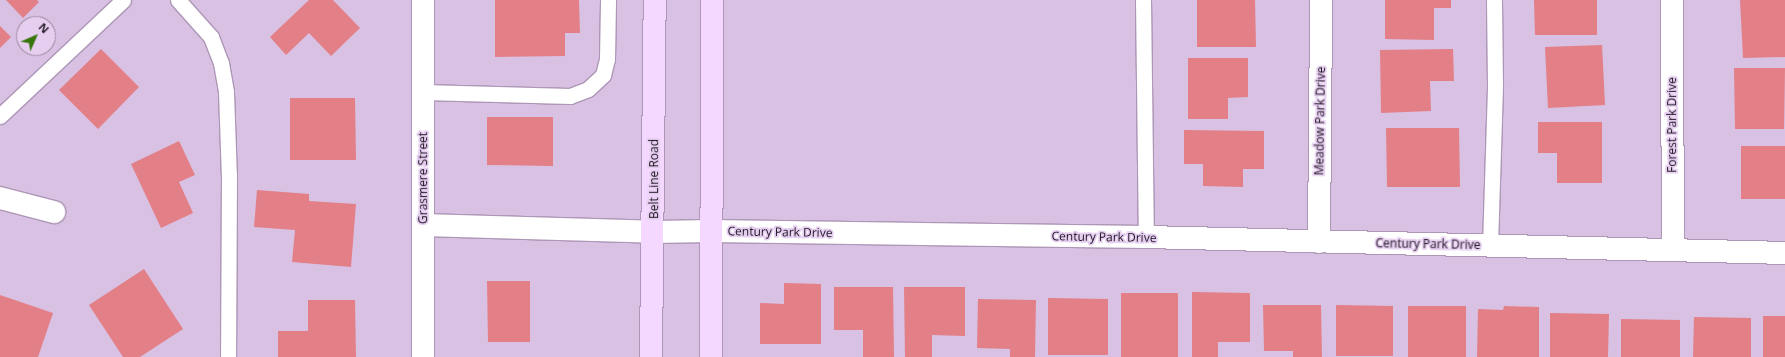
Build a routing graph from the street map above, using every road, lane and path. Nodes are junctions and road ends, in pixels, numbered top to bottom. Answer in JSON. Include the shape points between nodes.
{"nodes":[{"id":1,"x":123,"y":0,"type":"edge"},
{"id":2,"x":178,"y":0,"type":"edge"},
{"id":3,"x":423,"y":0,"type":"edge"},
{"id":4,"x":608,"y":0,"type":"edge"},
{"id":5,"x":655,"y":0,"type":"edge"},
{"id":6,"x":712,"y":0,"type":"edge"},
{"id":7,"x":1143,"y":0,"type":"edge"},
{"id":8,"x":1321,"y":0,"type":"edge"},
{"id":9,"x":1494,"y":0,"type":"edge"},
{"id":10,"x":1672,"y":0,"type":"edge"},
{"id":11,"x":423,"y":92,"type":"junction"},
{"id":12,"x":0,"y":116,"type":"edge"},
{"id":13,"x":0,"y":198,"type":"edge"},
{"id":14,"x":54,"y":212,"type":"dead end"},
{"id":15,"x":423,"y":225,"type":"junction"},
{"id":16,"x":711,"y":231,"type":"junction"},
{"id":17,"x":654,"y":232,"type":"junction"},
{"id":18,"x":1146,"y":237,"type":"junction"},
{"id":19,"x":1319,"y":242,"type":"junction"},
{"id":20,"x":1490,"y":246,"type":"junction"},
{"id":21,"x":1673,"y":250,"type":"junction"},
{"id":22,"x":1785,"y":253,"type":"edge"},
{"id":23,"x":228,"y":357,"type":"edge"},
{"id":24,"x":423,"y":357,"type":"edge"},
{"id":25,"x":652,"y":357,"type":"edge"},
{"id":26,"x":710,"y":357,"type":"edge"}],
"edges":[{"from":1,"to":12,"type":"lane"},
{"from":2,"to":23,"type":"lane","via":[[211,37],[221,63],[226,92],[229,176]]},
{"from":3,"to":11,"type":"street","name":"Grasmere Street"},
{"from":4,"to":11,"type":"lane","via":[[607,59],[603,75],[588,90],[570,96]]},
{"from":5,"to":17,"type":"main road","name":"Belt Line Road"},
{"from":6,"to":16,"type":"main road"},
{"from":7,"to":18,"type":"lane"},
{"from":8,"to":19,"type":"street","name":"Meadow Park Drive"},
{"from":9,"to":20,"type":"lane","via":[[1496,84]]},
{"from":10,"to":21,"type":"street","name":"Forest Park Drive"},
{"from":11,"to":15,"type":"street","name":"Grasmere Street"},
{"from":13,"to":14,"type":"street"},
{"from":15,"to":17,"type":"street","name":"Century Park Drive"},
{"from":15,"to":24,"type":"street","name":"Grasmere Street"},
{"from":16,"to":17,"type":"street","name":"Century Park Drive"},
{"from":16,"to":18,"type":"street","name":"Century Park Drive"},
{"from":16,"to":26,"type":"main road"},
{"from":17,"to":25,"type":"main road","name":"Belt Line Road"},
{"from":18,"to":19,"type":"street","name":"Century Park Drive"},
{"from":19,"to":20,"type":"street","name":"Century Park Drive"},
{"from":20,"to":21,"type":"street","name":"Century Park Drive"},
{"from":21,"to":22,"type":"street","name":"Century Park Drive"}]}
